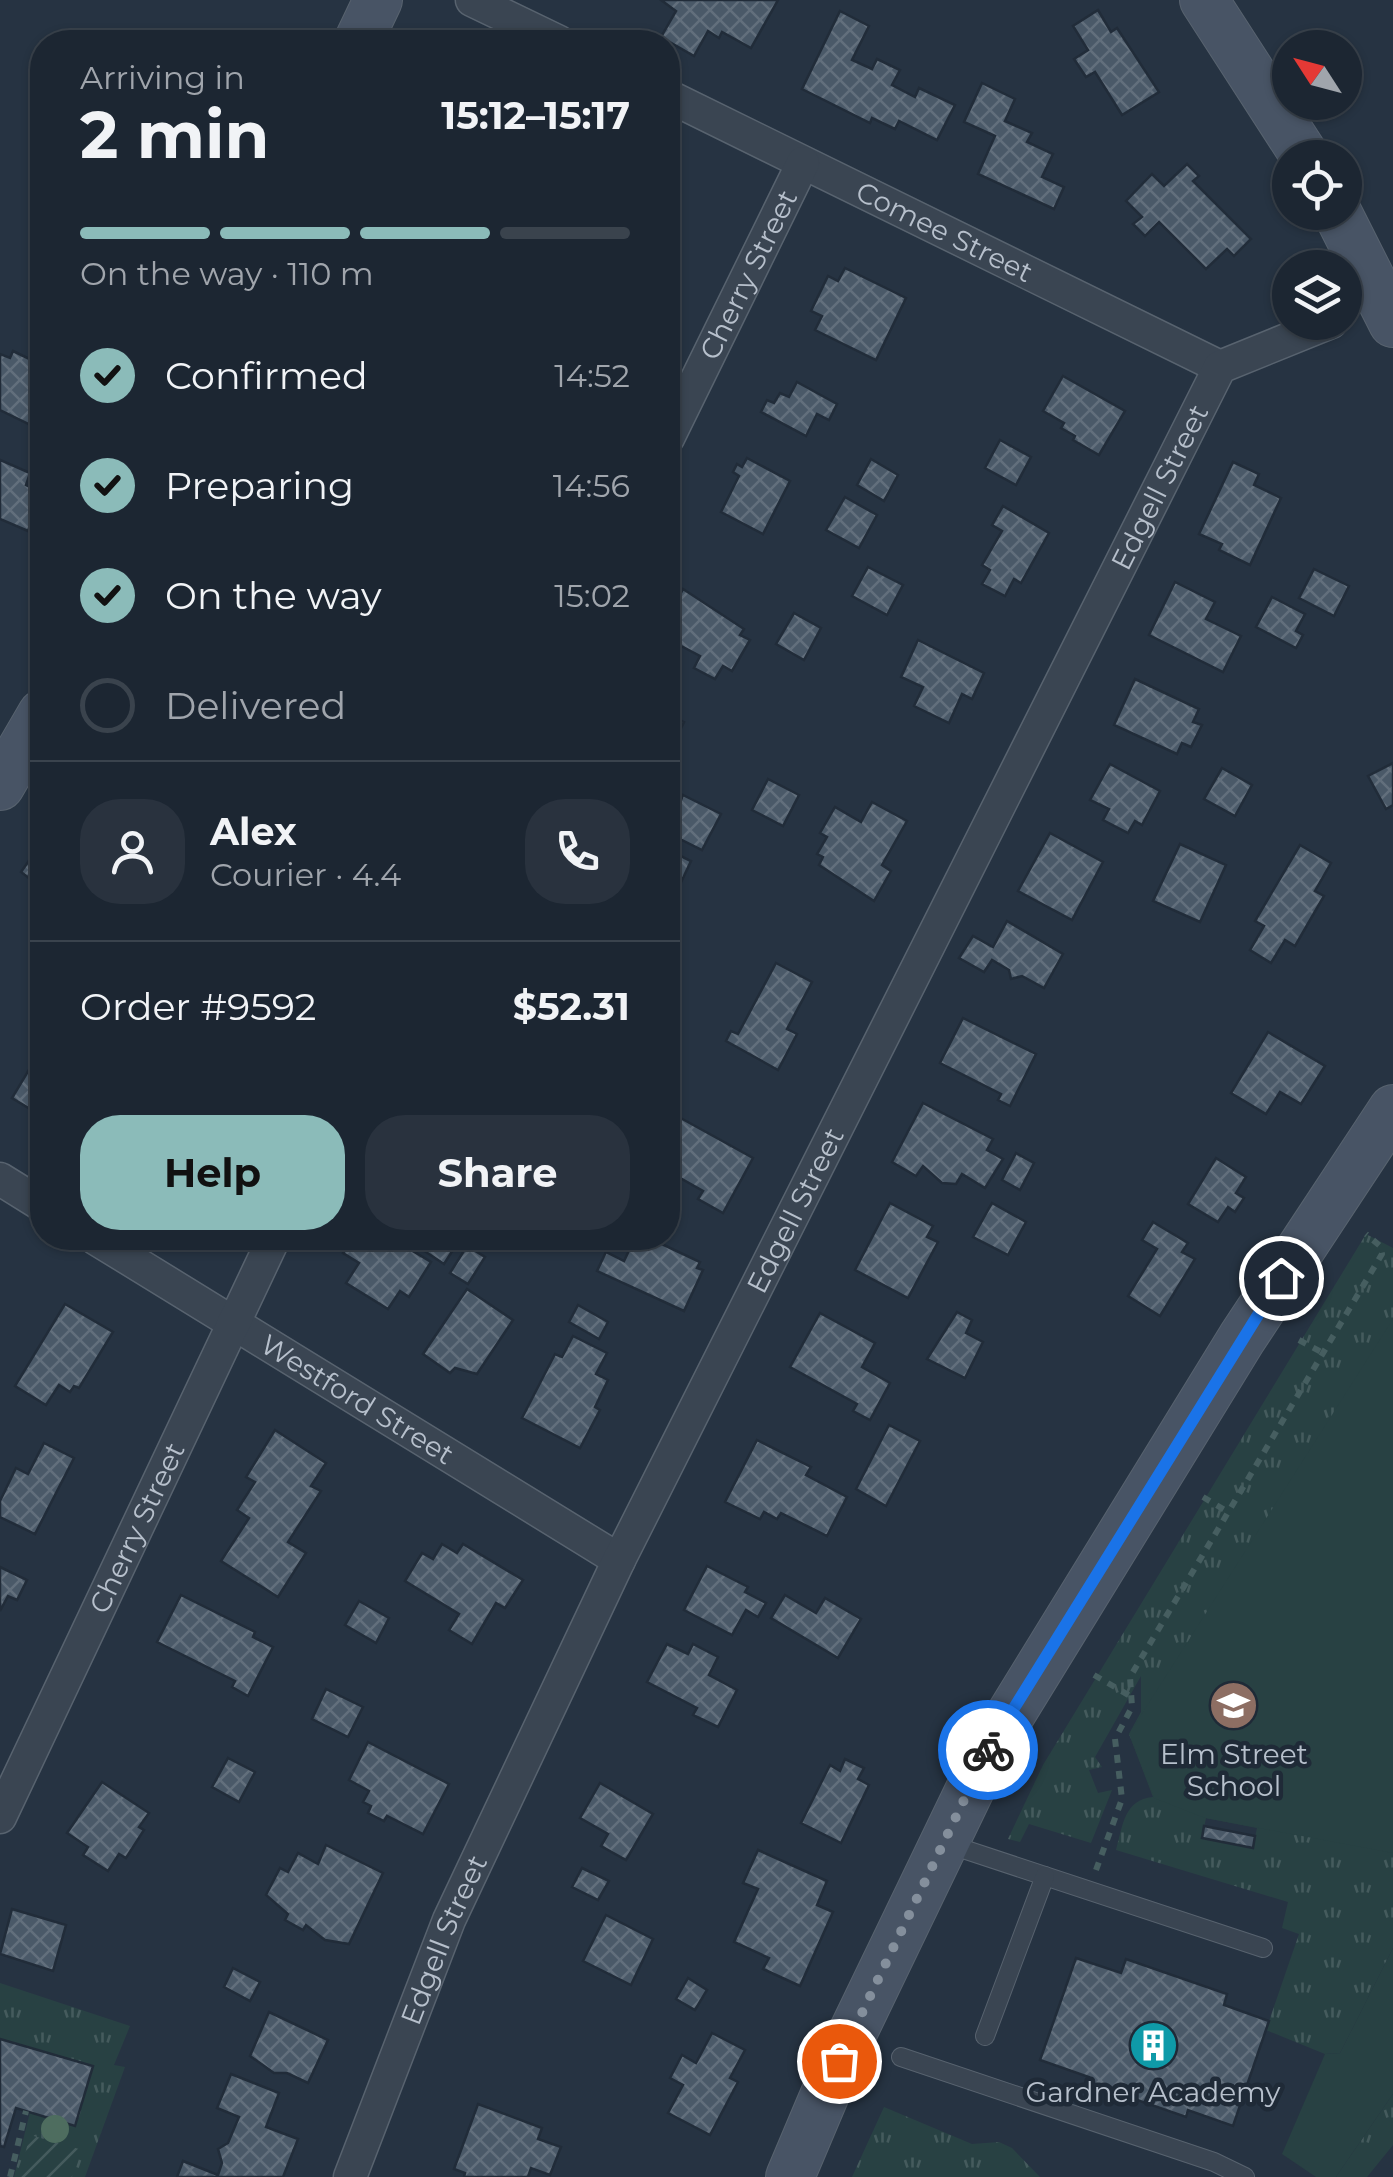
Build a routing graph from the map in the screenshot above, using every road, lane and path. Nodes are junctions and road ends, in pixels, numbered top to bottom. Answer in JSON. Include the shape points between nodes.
{"nodes":[{"id":1,"x":378,"y":0,"type":"edge"},
{"id":2,"x":472,"y":0,"type":"edge"},
{"id":3,"x":1204,"y":0,"type":"edge"},
{"id":4,"x":364,"y":30,"type":"edge"},
{"id":5,"x":534,"y":30,"type":"edge"},
{"id":6,"x":680,"y":102,"type":"edge"},
{"id":7,"x":1294,"y":140,"type":"edge"},
{"id":8,"x":803,"y":163,"type":"junction"},
{"id":9,"x":1345,"y":230,"type":"edge"},
{"id":10,"x":1378,"y":311,"type":"edge"},
{"id":11,"x":1287,"y":340,"type":"edge"},
{"id":12,"x":1220,"y":367,"type":"junction"},
{"id":13,"x":680,"y":414,"type":"edge"},
{"id":14,"x":30,"y":735,"type":"edge"},
{"id":15,"x":0,"y":786,"type":"edge"},
{"id":16,"x":1393,"y":1109,"type":"edge"},
{"id":17,"x":0,"y":1179,"type":"edge"},
{"id":18,"x":30,"y":1198,"type":"edge"},
{"id":19,"x":1366,"y":1234,"type":"dead end"},
{"id":20,"x":115,"y":1250,"type":"edge"},
{"id":21,"x":268,"y":1250,"type":"edge"},
{"id":22,"x":232,"y":1322,"type":"junction"},
{"id":23,"x":1300,"y":1340,"type":"dead end"},
{"id":24,"x":1322,"y":1353,"type":"junction"},
{"id":25,"x":1203,"y":1497,"type":"dead end"},
{"id":26,"x":1228,"y":1512,"type":"junction"},
{"id":27,"x":619,"y":1560,"type":"junction"},
{"id":28,"x":1094,"y":1675,"type":"dead end"},
{"id":29,"x":1133,"y":1698,"type":"junction"},
{"id":30,"x":0,"y":1817,"type":"edge"},
{"id":31,"x":942,"y":1842,"type":"junction"},
{"id":32,"x":1045,"y":1876,"type":"junction"},
{"id":33,"x":1089,"y":1890,"type":"junction"},
{"id":34,"x":1262,"y":1948,"type":"dead end"},
{"id":35,"x":984,"y":2036,"type":"dead end"},
{"id":36,"x":900,"y":2056,"type":"dead end"},
{"id":37,"x":13,"y":2116,"type":"dead end"},
{"id":38,"x":10,"y":2177,"type":"edge"},
{"id":39,"x":350,"y":2177,"type":"edge"},
{"id":40,"x":790,"y":2177,"type":"edge"},
{"id":41,"x":1245,"y":2177,"type":"edge"}],
"edges":[{"from":1,"to":4,"type":"street"},
{"from":2,"to":5,"type":"street"},
{"from":3,"to":7,"type":"street"},
{"from":6,"to":8,"type":"street","name":"Comee Street"},
{"from":8,"to":12,"type":"street","name":"Comee Street"},
{"from":8,"to":13,"type":"street","name":"Cherry Street"},
{"from":9,"to":10,"type":"street"},
{"from":11,"to":12,"type":"street"},
{"from":12,"to":27,"type":"street","name":"Edgell Street"},
{"from":14,"to":15,"type":"street"},
{"from":16,"to":31,"type":"street","via":[[1048,1649]]},
{"from":17,"to":18,"type":"street"},
{"from":19,"to":24,"type":"path","via":[[1382,1254]]},
{"from":20,"to":22,"type":"street","name":"Westford Street"},
{"from":21,"to":22,"type":"street","name":"Cherry Street"},
{"from":22,"to":27,"type":"street","name":"Westford Street"},
{"from":22,"to":30,"type":"street","name":"Cherry Street"},
{"from":23,"to":24,"type":"path"},
{"from":24,"to":26,"type":"path"},
{"from":25,"to":26,"type":"path"},
{"from":26,"to":29,"type":"path","via":[[1138,1661],[1130,1677]]},
{"from":27,"to":39,"type":"street","name":"Edgell Street","via":[[449,1920]]},
{"from":28,"to":29,"type":"path"},
{"from":29,"to":33,"type":"path","via":[[1115,1739],[1122,1798]]},
{"from":31,"to":32,"type":"lane"},
{"from":31,"to":40,"type":"street"},
{"from":32,"to":33,"type":"lane"},
{"from":32,"to":35,"type":"lane"},
{"from":33,"to":34,"type":"lane"},
{"from":36,"to":41,"type":"lane"},
{"from":37,"to":38,"type":"path","via":[[25,2115]]}]}
